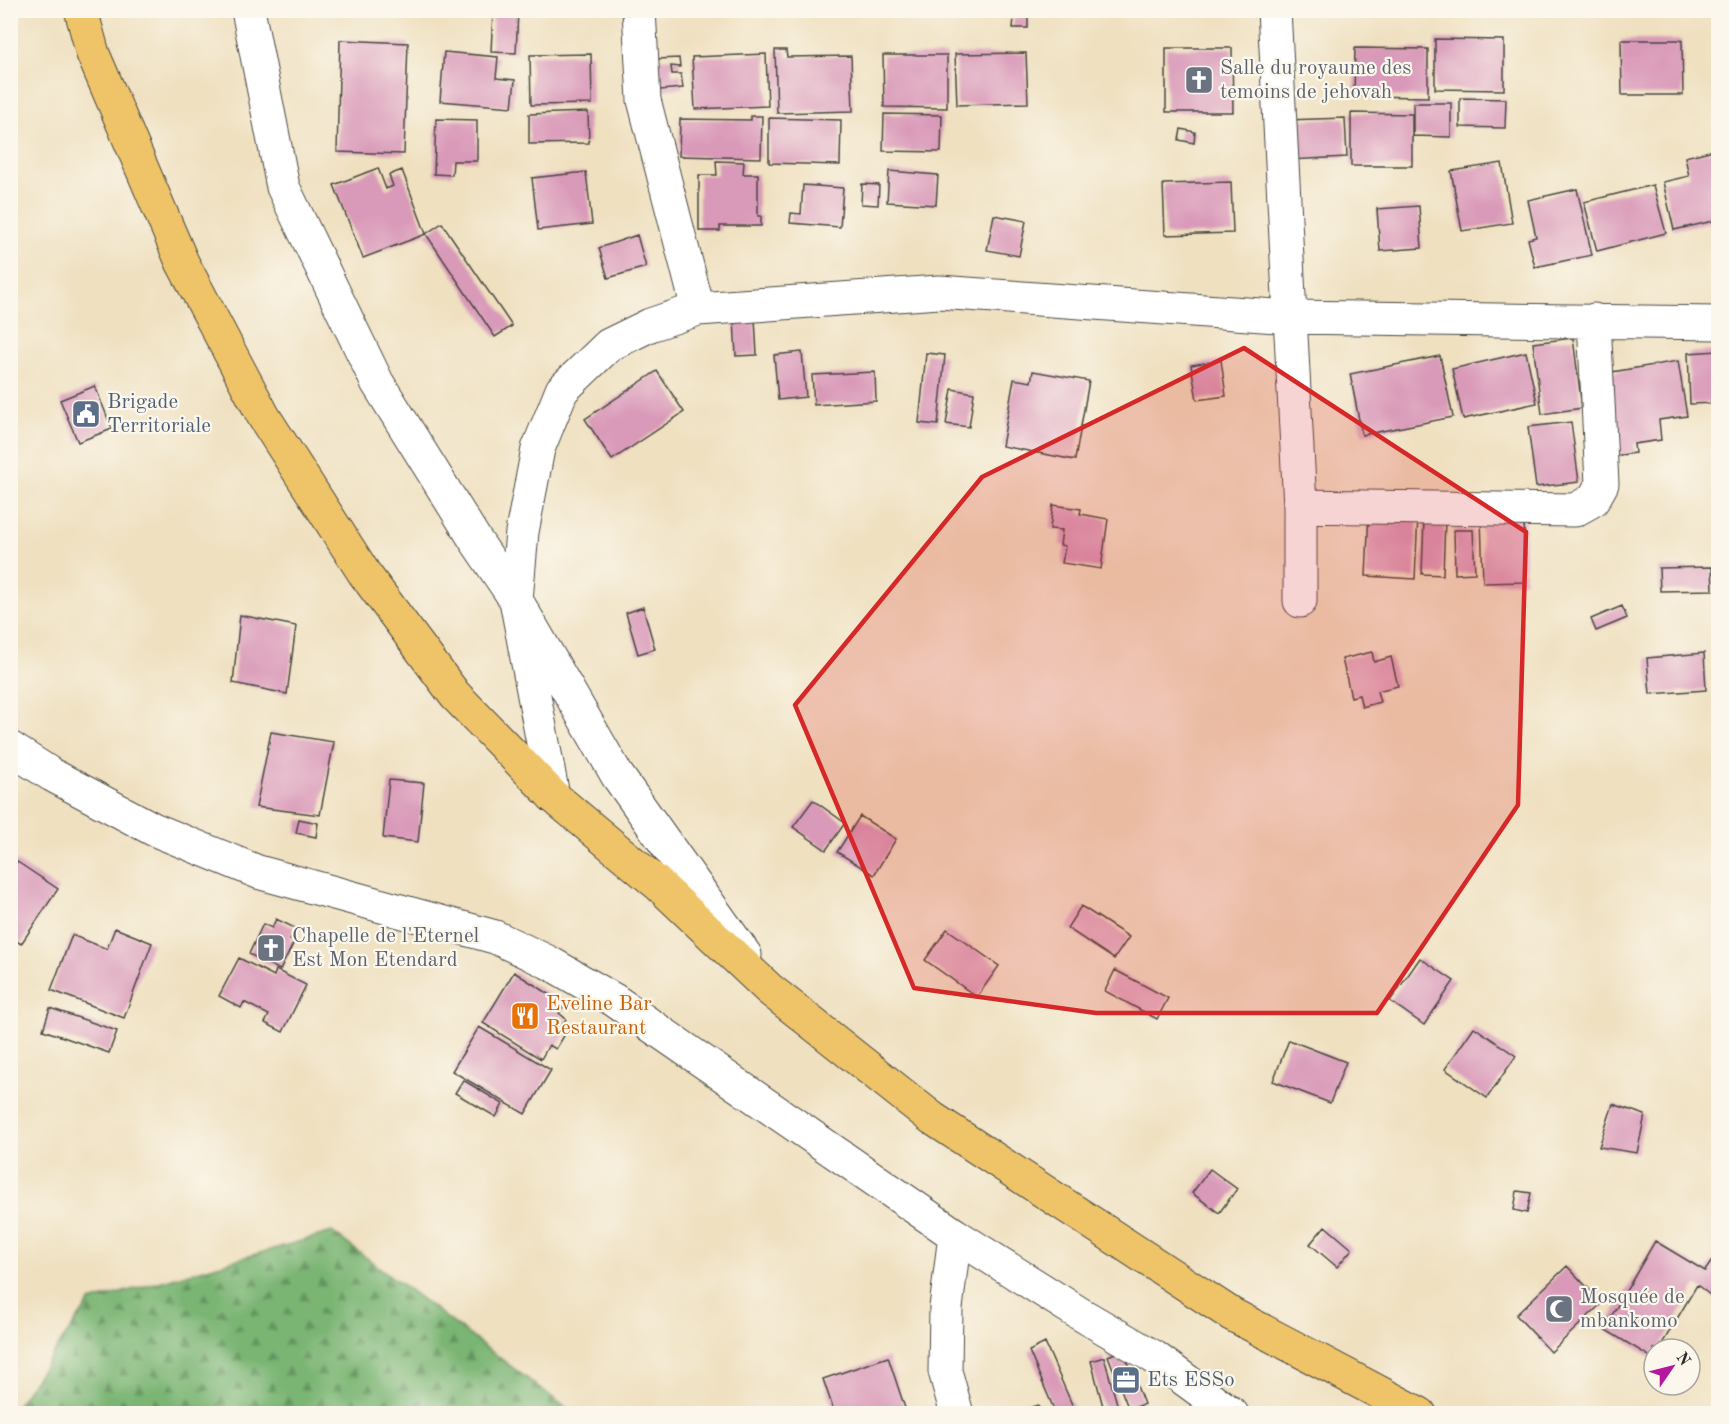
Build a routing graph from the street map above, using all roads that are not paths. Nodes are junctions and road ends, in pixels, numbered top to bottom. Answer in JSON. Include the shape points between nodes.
{"nodes":[{"id":1,"x":81,"y":10,"type":"edge"},
{"id":2,"x":248,"y":10,"type":"edge"},
{"id":3,"x":639,"y":10,"type":"edge"},
{"id":4,"x":1274,"y":10,"type":"edge"},
{"id":5,"x":698,"y":309,"type":"junction"},
{"id":6,"x":1290,"y":317,"type":"junction"},
{"id":7,"x":1594,"y":320,"type":"junction"},
{"id":8,"x":1719,"y":323,"type":"edge"},
{"id":9,"x":1300,"y":506,"type":"junction"},
{"id":10,"x":516,"y":600,"type":"junction"},
{"id":11,"x":1300,"y":601,"type":"dead end"},
{"id":12,"x":10,"y":748,"type":"edge"},
{"id":13,"x":553,"y":796,"type":"junction"},
{"id":14,"x":769,"y":989,"type":"junction"},
{"id":15,"x":956,"y":1235,"type":"junction"},
{"id":16,"x":957,"y":1413,"type":"edge"},
{"id":17,"x":1232,"y":1413,"type":"edge"},
{"id":18,"x":1420,"y":1413,"type":"edge"}],
"edges":[{"from":1,"to":13,"type":"highway","via":[[93,54],[182,262],[264,417],[364,573],[455,695]]},
{"from":2,"to":10,"type":"street","via":[[283,187],[377,382]]},
{"from":3,"to":5,"type":"street","via":[[644,100]]},
{"from":4,"to":6,"type":"street"},
{"from":5,"to":6,"type":"street","via":[[939,292]]},
{"from":5,"to":10,"type":"street","via":[[650,325],[609,345],[562,390],[538,449],[522,532]]},
{"from":6,"to":7,"type":"street"},
{"from":6,"to":9,"type":"street"},
{"from":7,"to":8,"type":"street"},
{"from":7,"to":9,"type":"street","via":[[1602,484],[1593,500],[1575,510]]},
{"from":9,"to":11,"type":"street"},
{"from":10,"to":13,"type":"street"},
{"from":10,"to":14,"type":"street","via":[[617,775]]},
{"from":12,"to":15,"type":"street","via":[[153,829],[258,872],[495,937],[548,962],[614,1000]]},
{"from":13,"to":14,"type":"highway","via":[[658,884]]},
{"from":14,"to":18,"type":"highway","via":[[932,1118],[1231,1314]]},
{"from":15,"to":16,"type":"street","via":[[946,1308],[945,1371]]},
{"from":15,"to":17,"type":"street","via":[[1154,1357]]}]}
